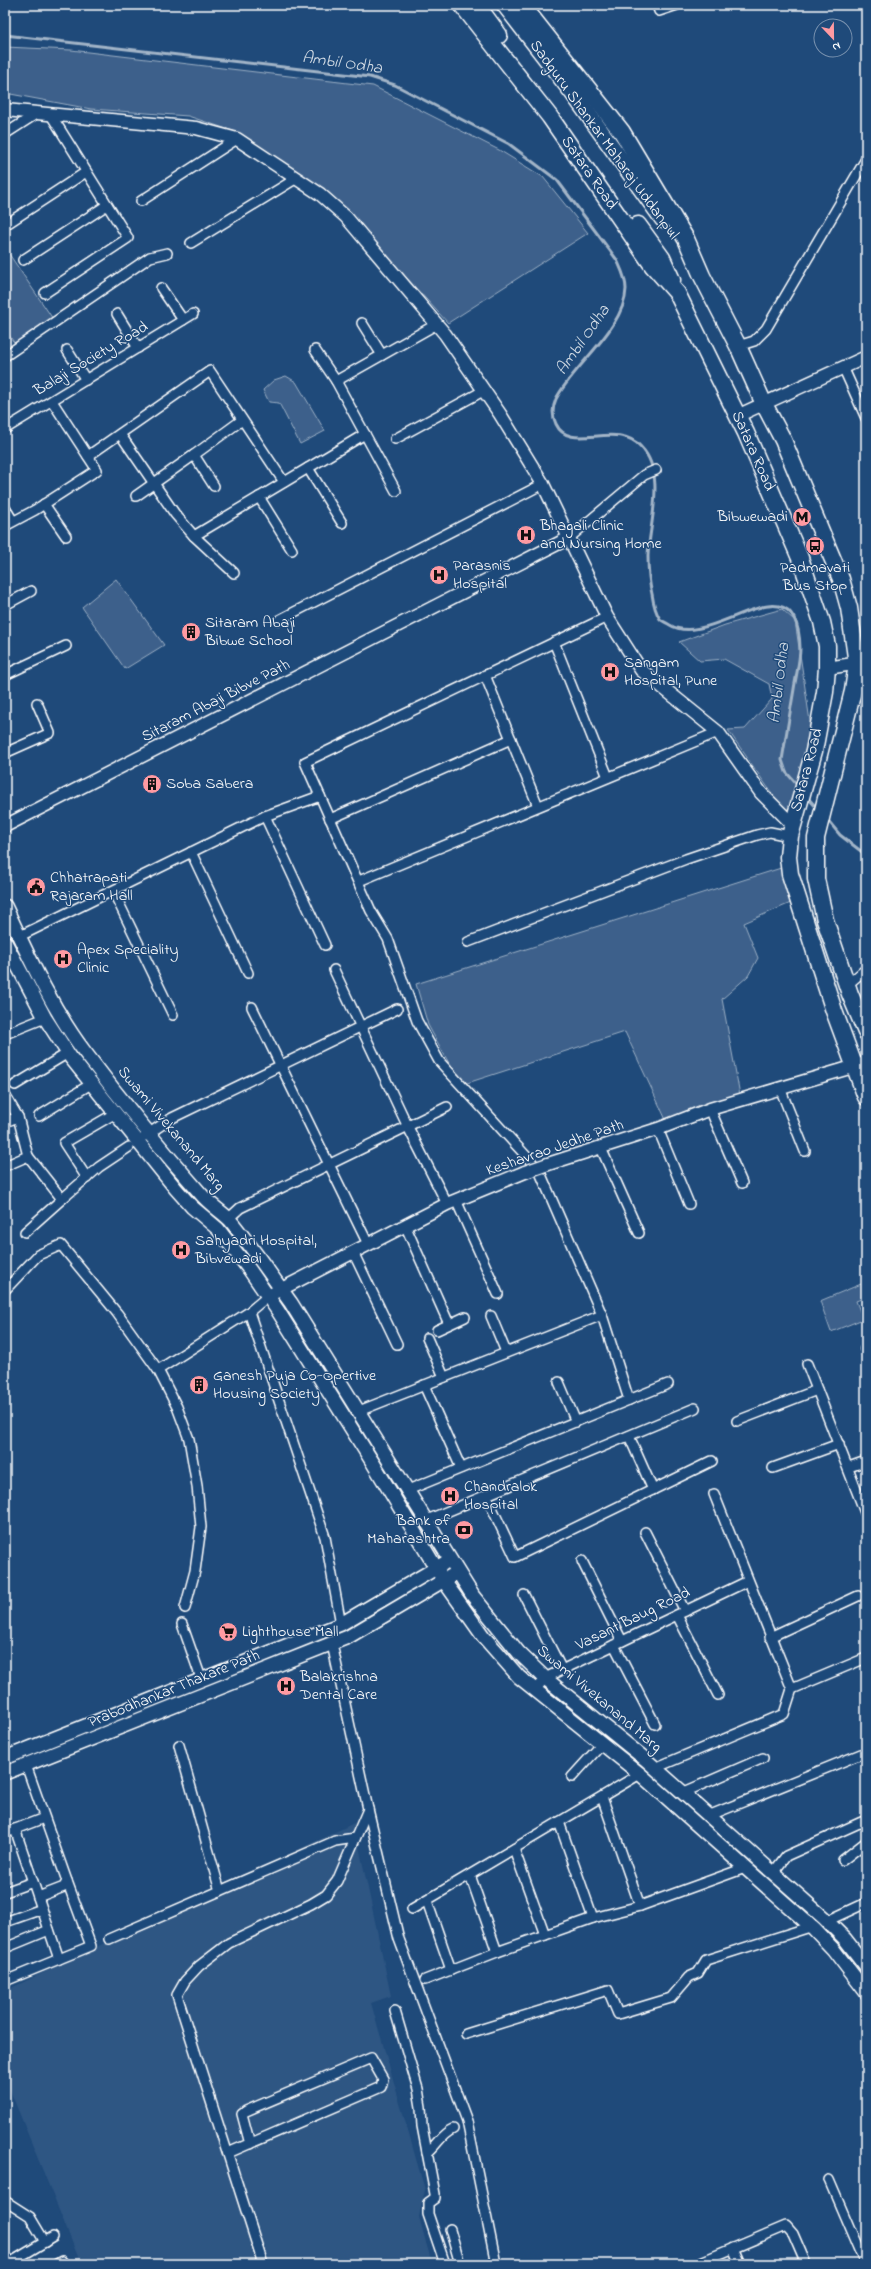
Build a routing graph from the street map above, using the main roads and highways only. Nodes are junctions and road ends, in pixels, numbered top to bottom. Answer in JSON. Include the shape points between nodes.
{"nodes":[{"id":1,"x":462,"y":5,"type":"edge"},
{"id":2,"x":477,"y":5,"type":"edge"},
{"id":3,"x":505,"y":5,"type":"edge"},
{"id":4,"x":522,"y":5,"type":"edge"},
{"id":5,"x":702,"y":276,"type":"junction"},
{"id":6,"x":677,"y":293,"type":"junction"},
{"id":7,"x":861,"y":663,"type":"edge"},
{"id":8,"x":5,"y":906,"type":"edge"},
{"id":9,"x":5,"y":942,"type":"edge"},
{"id":10,"x":864,"y":1022,"type":"edge"},
{"id":11,"x":860,"y":1064,"type":"edge"},
{"id":12,"x":866,"y":1097,"type":"edge"},
{"id":13,"x":449,"y":1559,"type":"junction"},
{"id":14,"x":436,"y":1568,"type":"junction"},
{"id":15,"x":458,"y":1572,"type":"junction"},
{"id":16,"x":444,"y":1581,"type":"junction"},
{"id":17,"x":5,"y":1758,"type":"edge"},
{"id":18,"x":5,"y":1773,"type":"edge"},
{"id":19,"x":866,"y":1966,"type":"edge"},
{"id":20,"x":866,"y":1992,"type":"edge"}],
"edges":[{"from":1,"to":6,"type":"highway","name":"Satara Road","via":[[550,117],[653,266]]},
{"from":2,"to":6,"type":"highway","name":"Sadguru Shankar Maharaj Uddanpul","via":[[662,258]]},
{"from":3,"to":5,"type":"highway","name":"Sadguru Shankar Maharaj Uddanpul","via":[[605,136]]},
{"from":4,"to":5,"type":"highway","name":"Satara Road","via":[[622,132],[686,239]]},
{"from":5,"to":7,"type":"highway","name":"Satara Road","via":[[783,440],[841,579]]},
{"from":6,"to":11,"type":"highway","name":"Satara Road","via":[[785,521],[822,622],[827,646],[827,668],[821,718],[793,824],[788,857],[795,895]]},
{"from":7,"to":10,"type":"highway","name":"Satara Road","via":[[816,838],[816,879],[825,920],[847,985]]},
{"from":8,"to":13,"type":"main road","name":"Swami Vivekanand Marg","via":[[56,1007],[83,1050],[149,1134],[202,1196],[228,1219],[261,1260],[427,1520]]},
{"from":9,"to":14,"type":"main road","name":"Swami Vivekanand Marg","via":[[45,1018],[133,1144],[192,1207],[218,1229],[268,1296]]},
{"from":11,"to":12,"type":"highway","name":"Satara Road"},
{"from":13,"to":14,"type":"main road","name":"Prabodhankar Thakare Path"},
{"from":13,"to":15,"type":"main road","name":"Swami Vivekanand Marg"},
{"from":14,"to":16,"type":"main road","name":"Swami Vivekanand Marg"},
{"from":14,"to":17,"type":"main road","name":"Prabodhankar Thakare Path","via":[[341,1624]]},
{"from":15,"to":16,"type":"main road","name":"Prabodhankar Thakare Path"},
{"from":15,"to":19,"type":"main road","name":"Swami Vivekanand Marg","via":[[495,1627],[531,1665],[655,1768],[827,1921]]},
{"from":16,"to":18,"type":"main road","name":"Prabodhankar Thakare Path","via":[[332,1644]]},
{"from":16,"to":20,"type":"main road","name":"Swami Vivekanand Marg","via":[[483,1636],[519,1676],[640,1774],[810,1927],[834,1949]]}]}
